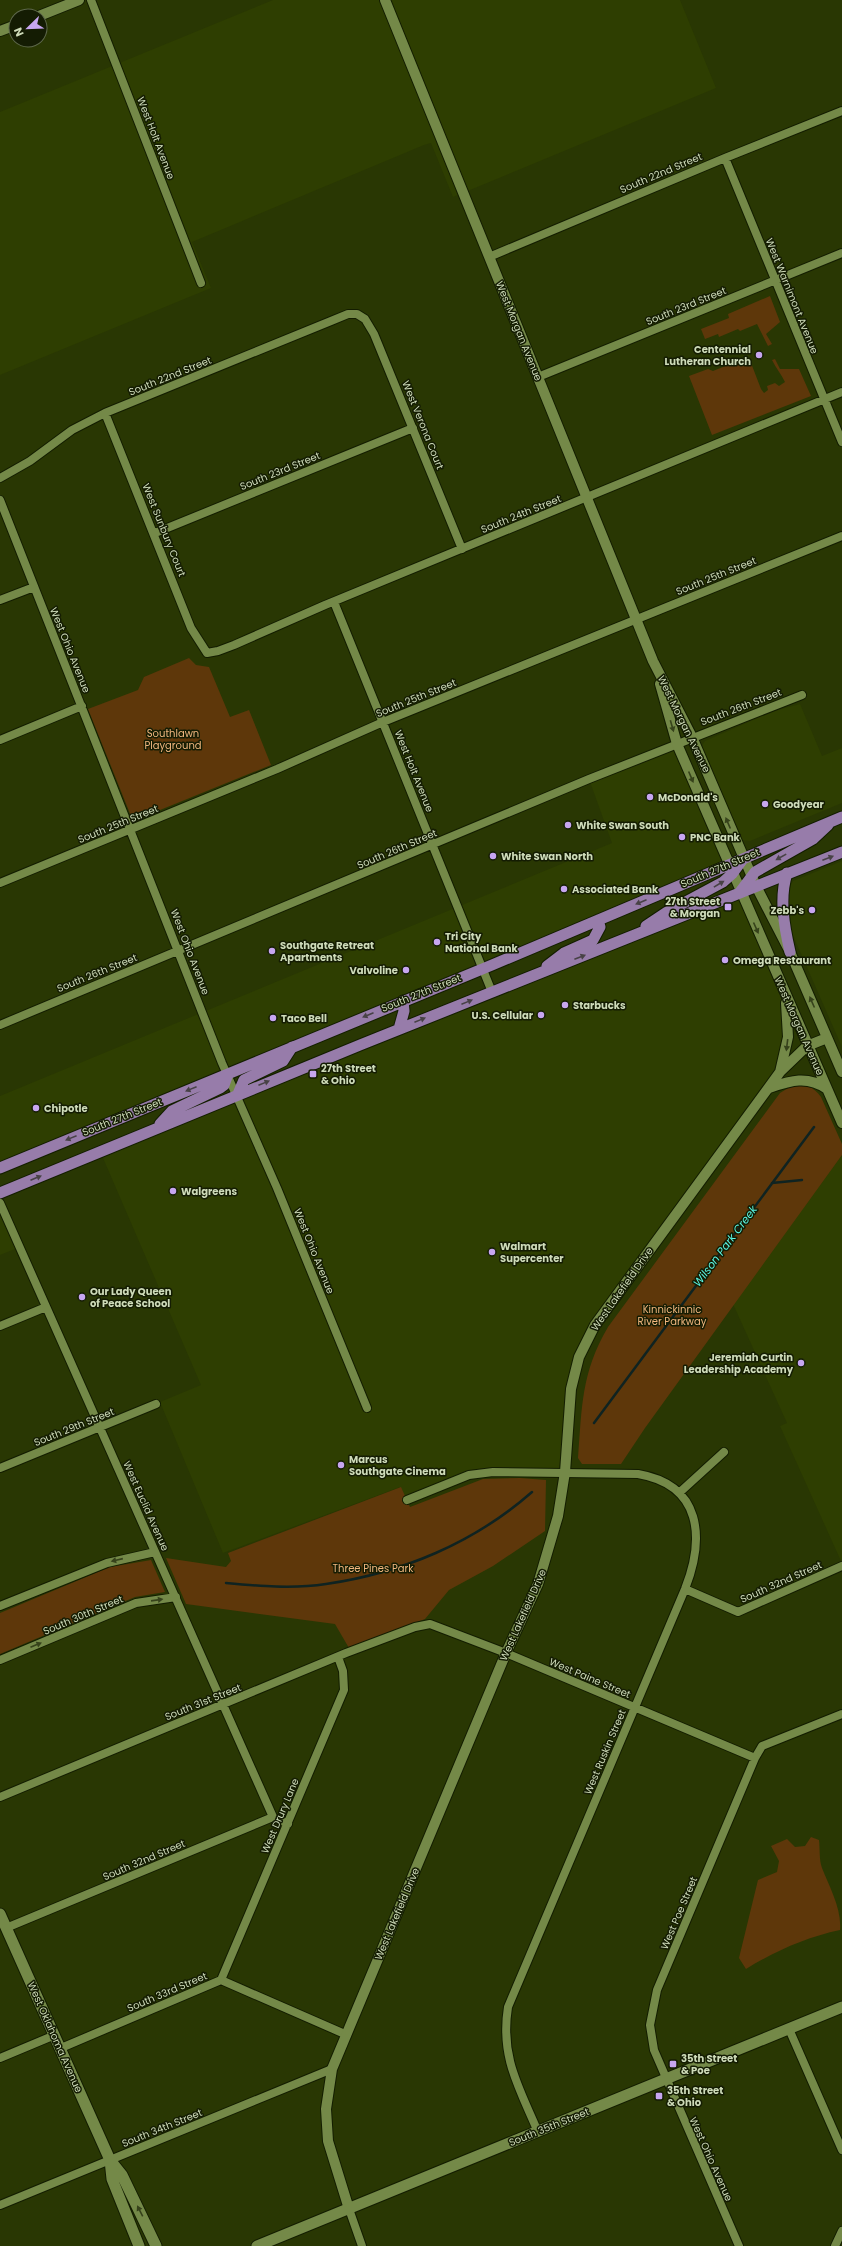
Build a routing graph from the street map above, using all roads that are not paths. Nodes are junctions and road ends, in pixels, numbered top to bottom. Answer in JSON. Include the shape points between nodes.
{"nodes":[{"id":1,"x":79,"y":0,"type":"edge"},
{"id":2,"x":91,"y":0,"type":"edge"},
{"id":3,"x":385,"y":0,"type":"edge"},
{"id":4,"x":48,"y":12,"type":"edge"},
{"id":5,"x":842,"y":111,"type":"edge"},
{"id":6,"x":725,"y":158,"type":"junction"},
{"id":7,"x":842,"y":253,"type":"edge"},
{"id":8,"x":489,"y":257,"type":"junction"},
{"id":9,"x":775,"y":281,"type":"junction"},
{"id":10,"x":201,"y":284,"type":"dead end"},
{"id":11,"x":357,"y":314,"type":"joint"},
{"id":12,"x":538,"y":377,"type":"junction"},
{"id":13,"x":842,"y":392,"type":"edge"},
{"id":14,"x":824,"y":399,"type":"junction"},
{"id":15,"x":106,"y":413,"type":"junction"},
{"id":16,"x":413,"y":428,"type":"junction"},
{"id":17,"x":842,"y":442,"type":"edge"},
{"id":18,"x":0,"y":478,"type":"edge"},
{"id":19,"x":587,"y":499,"type":"junction"},
{"id":20,"x":0,"y":500,"type":"edge"},
{"id":21,"x":155,"y":533,"type":"junction"},
{"id":22,"x":842,"y":536,"type":"edge"},
{"id":23,"x":462,"y":548,"type":"junction"},
{"id":24,"x":34,"y":587,"type":"junction"},
{"id":25,"x":0,"y":600,"type":"edge"},
{"id":26,"x":334,"y":602,"type":"junction"},
{"id":27,"x":636,"y":620,"type":"junction"},
{"id":28,"x":207,"y":653,"type":"joint"},
{"id":29,"x":653,"y":662,"type":"junction"},
{"id":30,"x":802,"y":695,"type":"dead end"},
{"id":31,"x":82,"y":706,"type":"junction"},
{"id":32,"x":383,"y":722,"type":"junction"},
{"id":33,"x":692,"y":737,"type":"junction"},
{"id":34,"x":0,"y":740,"type":"edge"},
{"id":35,"x":677,"y":744,"type":"junction"},
{"id":36,"x":837,"y":819,"type":"edge"},
{"id":37,"x":131,"y":829,"type":"junction"},
{"id":38,"x":433,"y":845,"type":"junction"},
{"id":39,"x":842,"y":852,"type":"edge"},
{"id":40,"x":743,"y":858,"type":"junction"},
{"id":41,"x":731,"y":870,"type":"junction"},
{"id":42,"x":787,"y":874,"type":"junction"},
{"id":43,"x":753,"y":881,"type":"junction"},
{"id":44,"x":0,"y":883,"type":"edge"},
{"id":45,"x":740,"y":892,"type":"junction"},
{"id":46,"x":598,"y":920,"type":"junction"},
{"id":47,"x":625,"y":939,"type":"junction"},
{"id":48,"x":179,"y":951,"type":"junction"},
{"id":49,"x":790,"y":952,"type":"junction"},
{"id":50,"x":482,"y":969,"type":"junction"},
{"id":51,"x":533,"y":976,"type":"junction"},
{"id":52,"x":492,"y":992,"type":"junction"},
{"id":53,"x":784,"y":992,"type":"junction"},
{"id":54,"x":403,"y":1001,"type":"junction"},
{"id":55,"x":0,"y":1025,"type":"edge"},
{"id":56,"x":399,"y":1029,"type":"junction"},
{"id":57,"x":827,"y":1038,"type":"junction"},
{"id":58,"x":808,"y":1046,"type":"junction"},
{"id":59,"x":292,"y":1047,"type":"junction"},
{"id":60,"x":780,"y":1072,"type":"junction"},
{"id":61,"x":842,"y":1072,"type":"edge"},
{"id":62,"x":228,"y":1074,"type":"junction"},
{"id":63,"x":769,"y":1088,"type":"junction"},
{"id":64,"x":827,"y":1090,"type":"junction"},
{"id":65,"x":238,"y":1094,"type":"junction"},
{"id":66,"x":842,"y":1123,"type":"edge"},
{"id":67,"x":157,"y":1128,"type":"junction"},
{"id":68,"x":0,"y":1168,"type":"edge"},
{"id":69,"x":0,"y":1193,"type":"edge"},
{"id":70,"x":0,"y":1203,"type":"edge"},
{"id":71,"x":46,"y":1307,"type":"junction"},
{"id":72,"x":0,"y":1326,"type":"edge"},
{"id":73,"x":156,"y":1404,"type":"dead end"},
{"id":74,"x":367,"y":1408,"type":"dead end"},
{"id":75,"x":100,"y":1427,"type":"junction"},
{"id":76,"x":724,"y":1452,"type":"dead end"},
{"id":77,"x":0,"y":1468,"type":"edge"},
{"id":78,"x":565,"y":1472,"type":"junction"},
{"id":79,"x":679,"y":1493,"type":"junction"},
{"id":80,"x":407,"y":1500,"type":"dead end"},
{"id":81,"x":155,"y":1552,"type":"junction"},
{"id":82,"x":842,"y":1566,"type":"edge"},
{"id":83,"x":685,"y":1589,"type":"junction"},
{"id":84,"x":176,"y":1598,"type":"junction"},
{"id":85,"x":0,"y":1606,"type":"edge"},
{"id":86,"x":415,"y":1627,"type":"joint"},
{"id":87,"x":506,"y":1654,"type":"junction"},
{"id":88,"x":338,"y":1657,"type":"junction"},
{"id":89,"x":0,"y":1660,"type":"edge"},
{"id":90,"x":224,"y":1704,"type":"junction"},
{"id":91,"x":635,"y":1708,"type":"junction"},
{"id":92,"x":842,"y":1714,"type":"edge"},
{"id":93,"x":755,"y":1758,"type":"junction"},
{"id":94,"x":0,"y":1797,"type":"edge"},
{"id":95,"x":273,"y":1817,"type":"junction"},
{"id":96,"x":288,"y":1824,"type":"junction"},
{"id":97,"x":0,"y":1914,"type":"edge"},
{"id":98,"x":6,"y":1928,"type":"junction"},
{"id":99,"x":221,"y":1980,"type":"junction"},
{"id":100,"x":842,"y":2007,"type":"edge"},
{"id":101,"x":789,"y":2029,"type":"junction"},
{"id":102,"x":55,"y":2035,"type":"junction"},
{"id":103,"x":347,"y":2035,"type":"junction"},
{"id":104,"x":61,"y":2048,"type":"junction"},
{"id":105,"x":0,"y":2058,"type":"edge"},
{"id":106,"x":332,"y":2069,"type":"junction"},
{"id":107,"x":666,"y":2080,"type":"junction"},
{"id":108,"x":538,"y":2132,"type":"junction"},
{"id":109,"x":842,"y":2150,"type":"edge"},
{"id":110,"x":110,"y":2160,"type":"junction"},
{"id":111,"x":0,"y":2205,"type":"edge"},
{"id":112,"x":349,"y":2209,"type":"junction"},
{"id":113,"x":842,"y":2231,"type":"edge"},
{"id":114,"x":139,"y":2246,"type":"edge"},
{"id":115,"x":156,"y":2246,"type":"edge"},
{"id":116,"x":257,"y":2246,"type":"edge"},
{"id":117,"x":362,"y":2246,"type":"edge"},
{"id":118,"x":739,"y":2246,"type":"edge"},
{"id":119,"x":835,"y":2246,"type":"edge"}],
"edges":[{"from":1,"to":4,"type":"street"},
{"from":2,"to":10,"type":"street","name":"West Holt Avenue"},
{"from":3,"to":8,"type":"street","name":"West Morgan Avenue"},
{"from":5,"to":6,"type":"street","name":"South 22nd Street"},
{"from":6,"to":8,"type":"street","name":"South 22nd Street"},
{"from":6,"to":9,"type":"street","name":"West Warnimont Avenue"},
{"from":7,"to":9,"type":"street","name":"South 23rd Street"},
{"from":8,"to":12,"type":"street","name":"West Morgan Avenue"},
{"from":9,"to":12,"type":"street","name":"South 23rd Street"},
{"from":9,"to":14,"type":"street","name":"West Warnimont Avenue"},
{"from":11,"to":15,"type":"street","name":"South 22nd Street","via":[[348,314],[330,321]]},
{"from":11,"to":16,"type":"street","name":"West Verona Court","via":[[365,320],[374,334]]},
{"from":12,"to":19,"type":"street","name":"West Morgan Avenue"},
{"from":13,"to":14,"type":"street","name":"South 24th Street"},
{"from":14,"to":17,"type":"street","name":"West Warnimont Avenue"},
{"from":14,"to":19,"type":"street","name":"South 24th Street"},
{"from":15,"to":18,"type":"street","name":"South 22nd Street","via":[[72,430],[30,461]]},
{"from":15,"to":21,"type":"street","name":"West Sunbury Court"},
{"from":16,"to":21,"type":"street","name":"South 23rd Street"},
{"from":16,"to":23,"type":"street","name":"West Verona Court"},
{"from":19,"to":23,"type":"street","name":"South 24th Street"},
{"from":19,"to":27,"type":"street","name":"West Morgan Avenue"},
{"from":20,"to":24,"type":"street","name":"West Ohio Avenue"},
{"from":21,"to":28,"type":"street","name":"West Sunbury Court","via":[[191,628]]},
{"from":22,"to":27,"type":"street","name":"South 25th Street"},
{"from":23,"to":26,"type":"street","name":"South 24th Street"},
{"from":24,"to":25,"type":"street"},
{"from":24,"to":31,"type":"street","name":"West Ohio Avenue"},
{"from":26,"to":28,"type":"street","name":"South 24th Street","via":[[234,645]]},
{"from":26,"to":32,"type":"street","name":"West Holt Avenue"},
{"from":27,"to":29,"type":"street","name":"West Morgan Avenue"},
{"from":27,"to":32,"type":"street","name":"South 25th Street"},
{"from":29,"to":33,"type":"street","name":"West Morgan Avenue"},
{"from":29,"to":35,"type":"street","name":"West Morgan Avenue","one_way":true},
{"from":30,"to":33,"type":"street","name":"South 26th Street"},
{"from":31,"to":34,"type":"street"},
{"from":31,"to":37,"type":"street","name":"West Ohio Avenue"},
{"from":32,"to":37,"type":"street","name":"South 25th Street"},
{"from":32,"to":38,"type":"street","name":"West Holt Avenue"},
{"from":33,"to":35,"type":"street","name":"South 26th Street"},
{"from":40,"to":33,"type":"street","name":"West Morgan Avenue","one_way":true},
{"from":35,"to":38,"type":"street","name":"South 26th Street"},
{"from":35,"to":41,"type":"street","name":"West Morgan Avenue","one_way":true},
{"from":36,"to":40,"type":"main road","name":"South 27th Street"},
{"from":36,"to":43,"type":"main road","one_way":true,"via":[[813,839],[763,867]]},
{"from":37,"to":44,"type":"street","name":"South 25th Street"},
{"from":37,"to":48,"type":"street","name":"West Ohio Avenue"},
{"from":38,"to":48,"type":"street","name":"South 26th Street"},
{"from":38,"to":50,"type":"street","name":"West Holt Avenue"},
{"from":42,"to":39,"type":"main road","one_way":true},
{"from":40,"to":41,"type":"main road"},
{"from":40,"to":43,"type":"street","name":"West Morgan Avenue"},
{"from":41,"to":45,"type":"street","name":"West Morgan Avenue"},
{"from":41,"to":46,"type":"main road","name":"South 27th Street","one_way":true},
{"from":47,"to":41,"type":"main road","one_way":true,"via":[[667,912],[723,882]]},
{"from":42,"to":43,"type":"main road"},
{"from":42,"to":49,"type":"main road","via":[[783,894]]},
{"from":43,"to":45,"type":"main road"},
{"from":43,"to":49,"type":"street","name":"West Morgan Avenue"},
{"from":45,"to":47,"type":"main road"},
{"from":45,"to":53,"type":"street","name":"West Morgan Avenue","one_way":true},
{"from":46,"to":50,"type":"main road","name":"South 27th Street"},
{"from":46,"to":51,"type":"main road","via":[[600,927],[593,940],[564,953]]},
{"from":51,"to":47,"type":"main road","one_way":true},
{"from":48,"to":55,"type":"street","name":"South 26th Street"},
{"from":48,"to":62,"type":"street","name":"West Ohio Avenue"},
{"from":57,"to":49,"type":"street","name":"West Morgan Avenue","one_way":true},
{"from":50,"to":52,"type":"street","name":"West Holt Avenue"},
{"from":50,"to":54,"type":"main road","name":"South 27th Street"},
{"from":51,"to":52,"type":"main road"},
{"from":56,"to":52,"type":"main road","one_way":true},
{"from":53,"to":58,"type":"street","name":"West Morgan Avenue"},
{"from":53,"to":60,"type":"street","one_way":true,"via":[[788,1037]]},
{"from":54,"to":56,"type":"main road","via":[[404,1011]]},
{"from":54,"to":59,"type":"main road","name":"South 27th Street","one_way":true},
{"from":65,"to":56,"type":"main road","one_way":true},
{"from":57,"to":58,"type":"street","name":"West Lakefield Drive"},
{"from":57,"to":61,"type":"street","name":"West Morgan Avenue"},
{"from":58,"to":60,"type":"street","name":"West Lakefield Drive"},
{"from":58,"to":64,"type":"street","name":"West Morgan Avenue"},
{"from":59,"to":62,"type":"main road","name":"South 27th Street"},
{"from":59,"to":65,"type":"main road","via":[[282,1061],[244,1080]]},
{"from":60,"to":63,"type":"street","name":"West Lakefield Drive"},
{"from":62,"to":65,"type":"street","name":"West Ohio Avenue"},
{"from":62,"to":67,"type":"main road","via":[[224,1085],[172,1111]]},
{"from":62,"to":68,"type":"main road","name":"South 27th Street","one_way":true},
{"from":63,"to":64,"type":"street","via":[[802,1080],[817,1083]]},
{"from":63,"to":78,"type":"street","name":"West Lakefield Drive","via":[[595,1325],[579,1357],[571,1388]]},
{"from":64,"to":66,"type":"street","name":"West Morgan Avenue"},
{"from":65,"to":67,"type":"main road"},
{"from":65,"to":74,"type":"street","name":"West Ohio Avenue"},
{"from":69,"to":67,"type":"main road","one_way":true},
{"from":70,"to":71,"type":"street","name":"West Euclid Avenue"},
{"from":71,"to":72,"type":"street"},
{"from":71,"to":75,"type":"street","name":"West Euclid Avenue"},
{"from":73,"to":75,"type":"street","name":"South 29th Street"},
{"from":75,"to":77,"type":"street","name":"South 29th Street"},
{"from":75,"to":81,"type":"street","name":"West Euclid Avenue"},
{"from":76,"to":79,"type":"street"},
{"from":78,"to":79,"type":"street","name":"West Ruskin Street","via":[[624,1472],[654,1476]]},
{"from":78,"to":80,"type":"street","via":[[493,1472],[469,1475]]},
{"from":78,"to":87,"type":"street","name":"West Lakefield Drive","via":[[551,1545],[538,1584]]},
{"from":79,"to":83,"type":"street","name":"West Ruskin Street","via":[[692,1514],[697,1535],[693,1567]]},
{"from":81,"to":84,"type":"street","name":"West Euclid Avenue"},
{"from":81,"to":85,"type":"street","one_way":true,"via":[[107,1563]]},
{"from":82,"to":83,"type":"street","name":"South 32nd Street","via":[[738,1612]]},
{"from":83,"to":91,"type":"street","name":"West Ruskin Street"},
{"from":89,"to":84,"type":"street","name":"South 30th Street","one_way":true,"via":[[136,1603]]},
{"from":84,"to":90,"type":"street","name":"West Euclid Avenue"},
{"from":86,"to":87,"type":"street","name":"West Paine Street","via":[[430,1624],[439,1626]]},
{"from":86,"to":88,"type":"street","name":"South 31st Street"},
{"from":87,"to":91,"type":"street","name":"West Paine Street"},
{"from":87,"to":103,"type":"street","name":"West Lakefield Drive"},
{"from":88,"to":90,"type":"street","name":"South 31st Street"},
{"from":88,"to":96,"type":"street","name":"West Drury Lane","via":[[343,1671],[344,1690]]},
{"from":90,"to":94,"type":"street","name":"South 31st Street"},
{"from":90,"to":95,"type":"street","name":"West Euclid Avenue"},
{"from":91,"to":93,"type":"street","name":"West Paine Street"},
{"from":91,"to":108,"type":"street","name":"West Ruskin Street","via":[[508,2007],[504,2028],[506,2051]]},
{"from":92,"to":93,"type":"street","via":[[762,1746]]},
{"from":93,"to":107,"type":"street","name":"West Poe Street","via":[[657,1990],[650,2025],[654,2050]]},
{"from":95,"to":96,"type":"street"},
{"from":95,"to":98,"type":"street","name":"South 32nd Street"},
{"from":96,"to":99,"type":"street","name":"West Drury Lane"},
{"from":97,"to":98,"type":"main road","name":"West Oklahoma Avenue"},
{"from":98,"to":102,"type":"main road","name":"West Oklahoma Avenue"},
{"from":99,"to":103,"type":"street","name":"South 33rd Street"},
{"from":99,"to":104,"type":"street","name":"South 33rd Street"},
{"from":100,"to":101,"type":"main road","name":"South 35th Street"},
{"from":101,"to":107,"type":"main road","name":"South 35th Street"},
{"from":101,"to":109,"type":"street"},
{"from":102,"to":104,"type":"main road","name":"West Oklahoma Avenue"},
{"from":102,"to":105,"type":"street"},
{"from":103,"to":106,"type":"street","name":"West Lakefield Drive"},
{"from":104,"to":110,"type":"main road","name":"West Oklahoma Avenue"},
{"from":106,"to":110,"type":"street","name":"South 34th Street"},
{"from":106,"to":112,"type":"street","name":"West Lakefield Drive","via":[[326,2109],[328,2141]]},
{"from":107,"to":108,"type":"main road","name":"South 35th Street"},
{"from":107,"to":118,"type":"street","name":"West Ohio Avenue"},
{"from":108,"to":112,"type":"main road","name":"South 35th Street"},
{"from":110,"to":111,"type":"street","name":"South 34th Street"},
{"from":110,"to":114,"type":"main road","name":"West Oklahoma Avenue","via":[[112,2179]]},
{"from":115,"to":110,"type":"main road","name":"West Oklahoma Avenue","one_way":true,"via":[[122,2175]]},
{"from":112,"to":116,"type":"main road","name":"South 35th Street"},
{"from":112,"to":117,"type":"street","name":"West Lakefield Drive"},
{"from":113,"to":119,"type":"street"}]}
